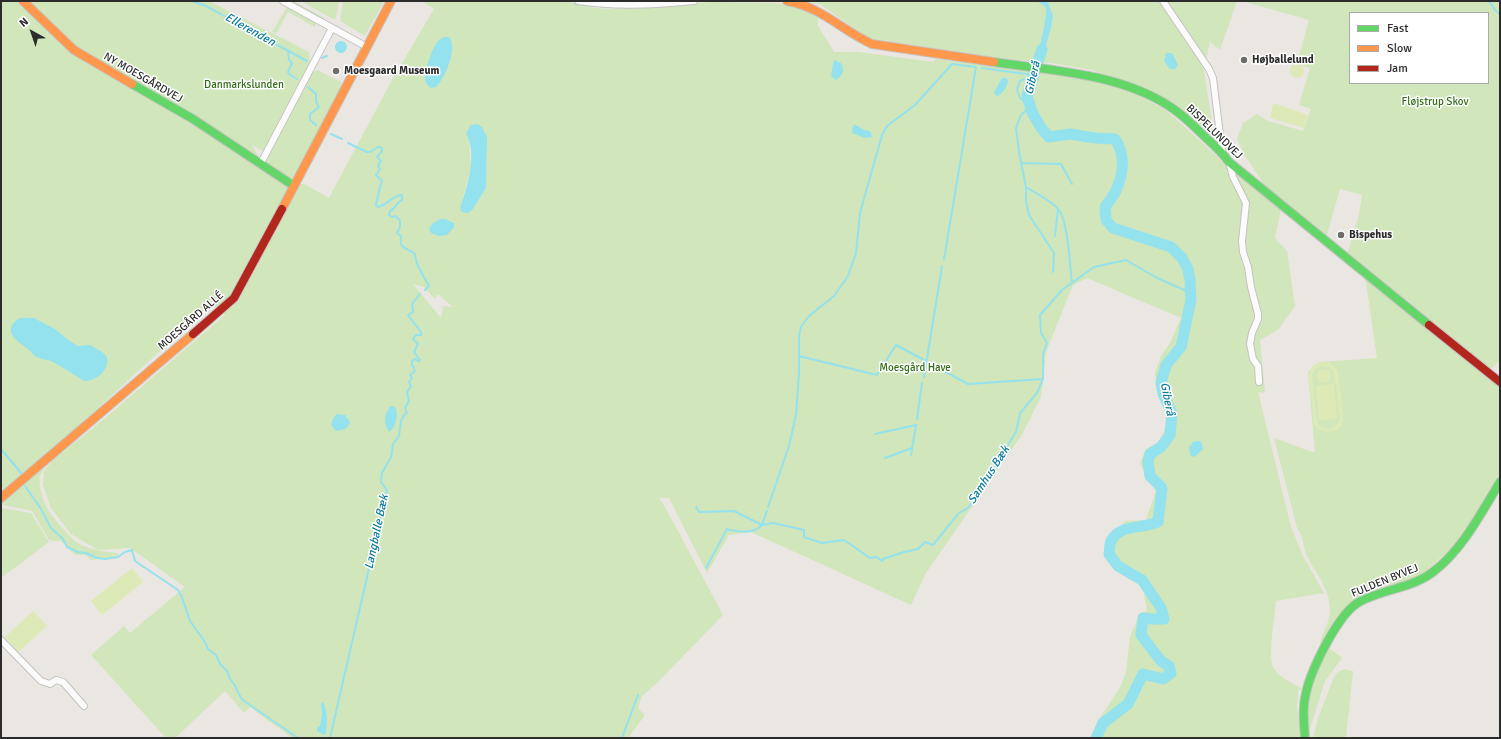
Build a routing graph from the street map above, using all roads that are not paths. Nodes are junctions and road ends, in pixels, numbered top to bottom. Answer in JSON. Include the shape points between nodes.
{"nodes":[{"id":1,"x":23,"y":1,"type":"edge"},
{"id":2,"x":283,"y":1,"type":"edge"},
{"id":3,"x":391,"y":1,"type":"edge"},
{"id":4,"x":578,"y":1,"type":"edge"},
{"id":5,"x":694,"y":1,"type":"edge"},
{"id":6,"x":787,"y":1,"type":"edge"},
{"id":7,"x":1163,"y":1,"type":"edge"},
{"id":8,"x":332,"y":28,"type":"junction"},
{"id":9,"x":367,"y":47,"type":"junction"},
{"id":10,"x":1222,"y":151,"type":"junction"},
{"id":11,"x":1229,"y":162,"type":"junction"},
{"id":12,"x":261,"y":163,"type":"junction"},
{"id":13,"x":294,"y":186,"type":"junction"},
{"id":14,"x":1259,"y":382,"type":"dead end"},
{"id":15,"x":1500,"y":382,"type":"edge"},
{"id":16,"x":1500,"y":482,"type":"edge"},
{"id":17,"x":1,"y":498,"type":"edge"},
{"id":18,"x":1,"y":640,"type":"edge"},
{"id":19,"x":84,"y":706,"type":"dead end"},
{"id":20,"x":1306,"y":738,"type":"edge"}],
"edges":[{"from":1,"to":12,"type":"street","name":"NY MOESGÅRDVEJ","via":[[74,50],[193,119]]},
{"from":2,"to":8,"type":"street"},
{"from":3,"to":9,"type":"street","name":"MOESGÅRD ALLÉ"},
{"from":4,"to":5,"type":"street","via":[[619,5]]},
{"from":6,"to":10,"type":"street","name":"BISPELUNDVEJ","via":[[820,12],[860,39],[872,44],[1050,69],[1132,88],[1170,106]]},
{"from":7,"to":10,"type":"street","via":[[1211,74]]},
{"from":8,"to":9,"type":"street"},
{"from":8,"to":12,"type":"street"},
{"from":9,"to":13,"type":"street","name":"MOESGÅRD ALLÉ"},
{"from":10,"to":11,"type":"street","name":"BISPELUNDVEJ"},
{"from":11,"to":14,"type":"street","via":[[1246,204],[1242,241],[1250,287],[1258,314],[1250,344],[1253,359],[1258,366]]},
{"from":11,"to":15,"type":"street","name":"BISPELUNDVEJ"},
{"from":12,"to":13,"type":"street","name":"NY MOESGÅRDVEJ"},
{"from":13,"to":17,"type":"street","name":"MOESGÅRD ALLÉ","via":[[234,298]]},
{"from":16,"to":20,"type":"street","name":"FULDEN BYVEJ","via":[[1466,538],[1438,568],[1409,586],[1357,603],[1343,617],[1310,673],[1303,700]]},
{"from":18,"to":19,"type":"street","via":[[41,681],[50,684],[56,680],[64,682]]}]}
